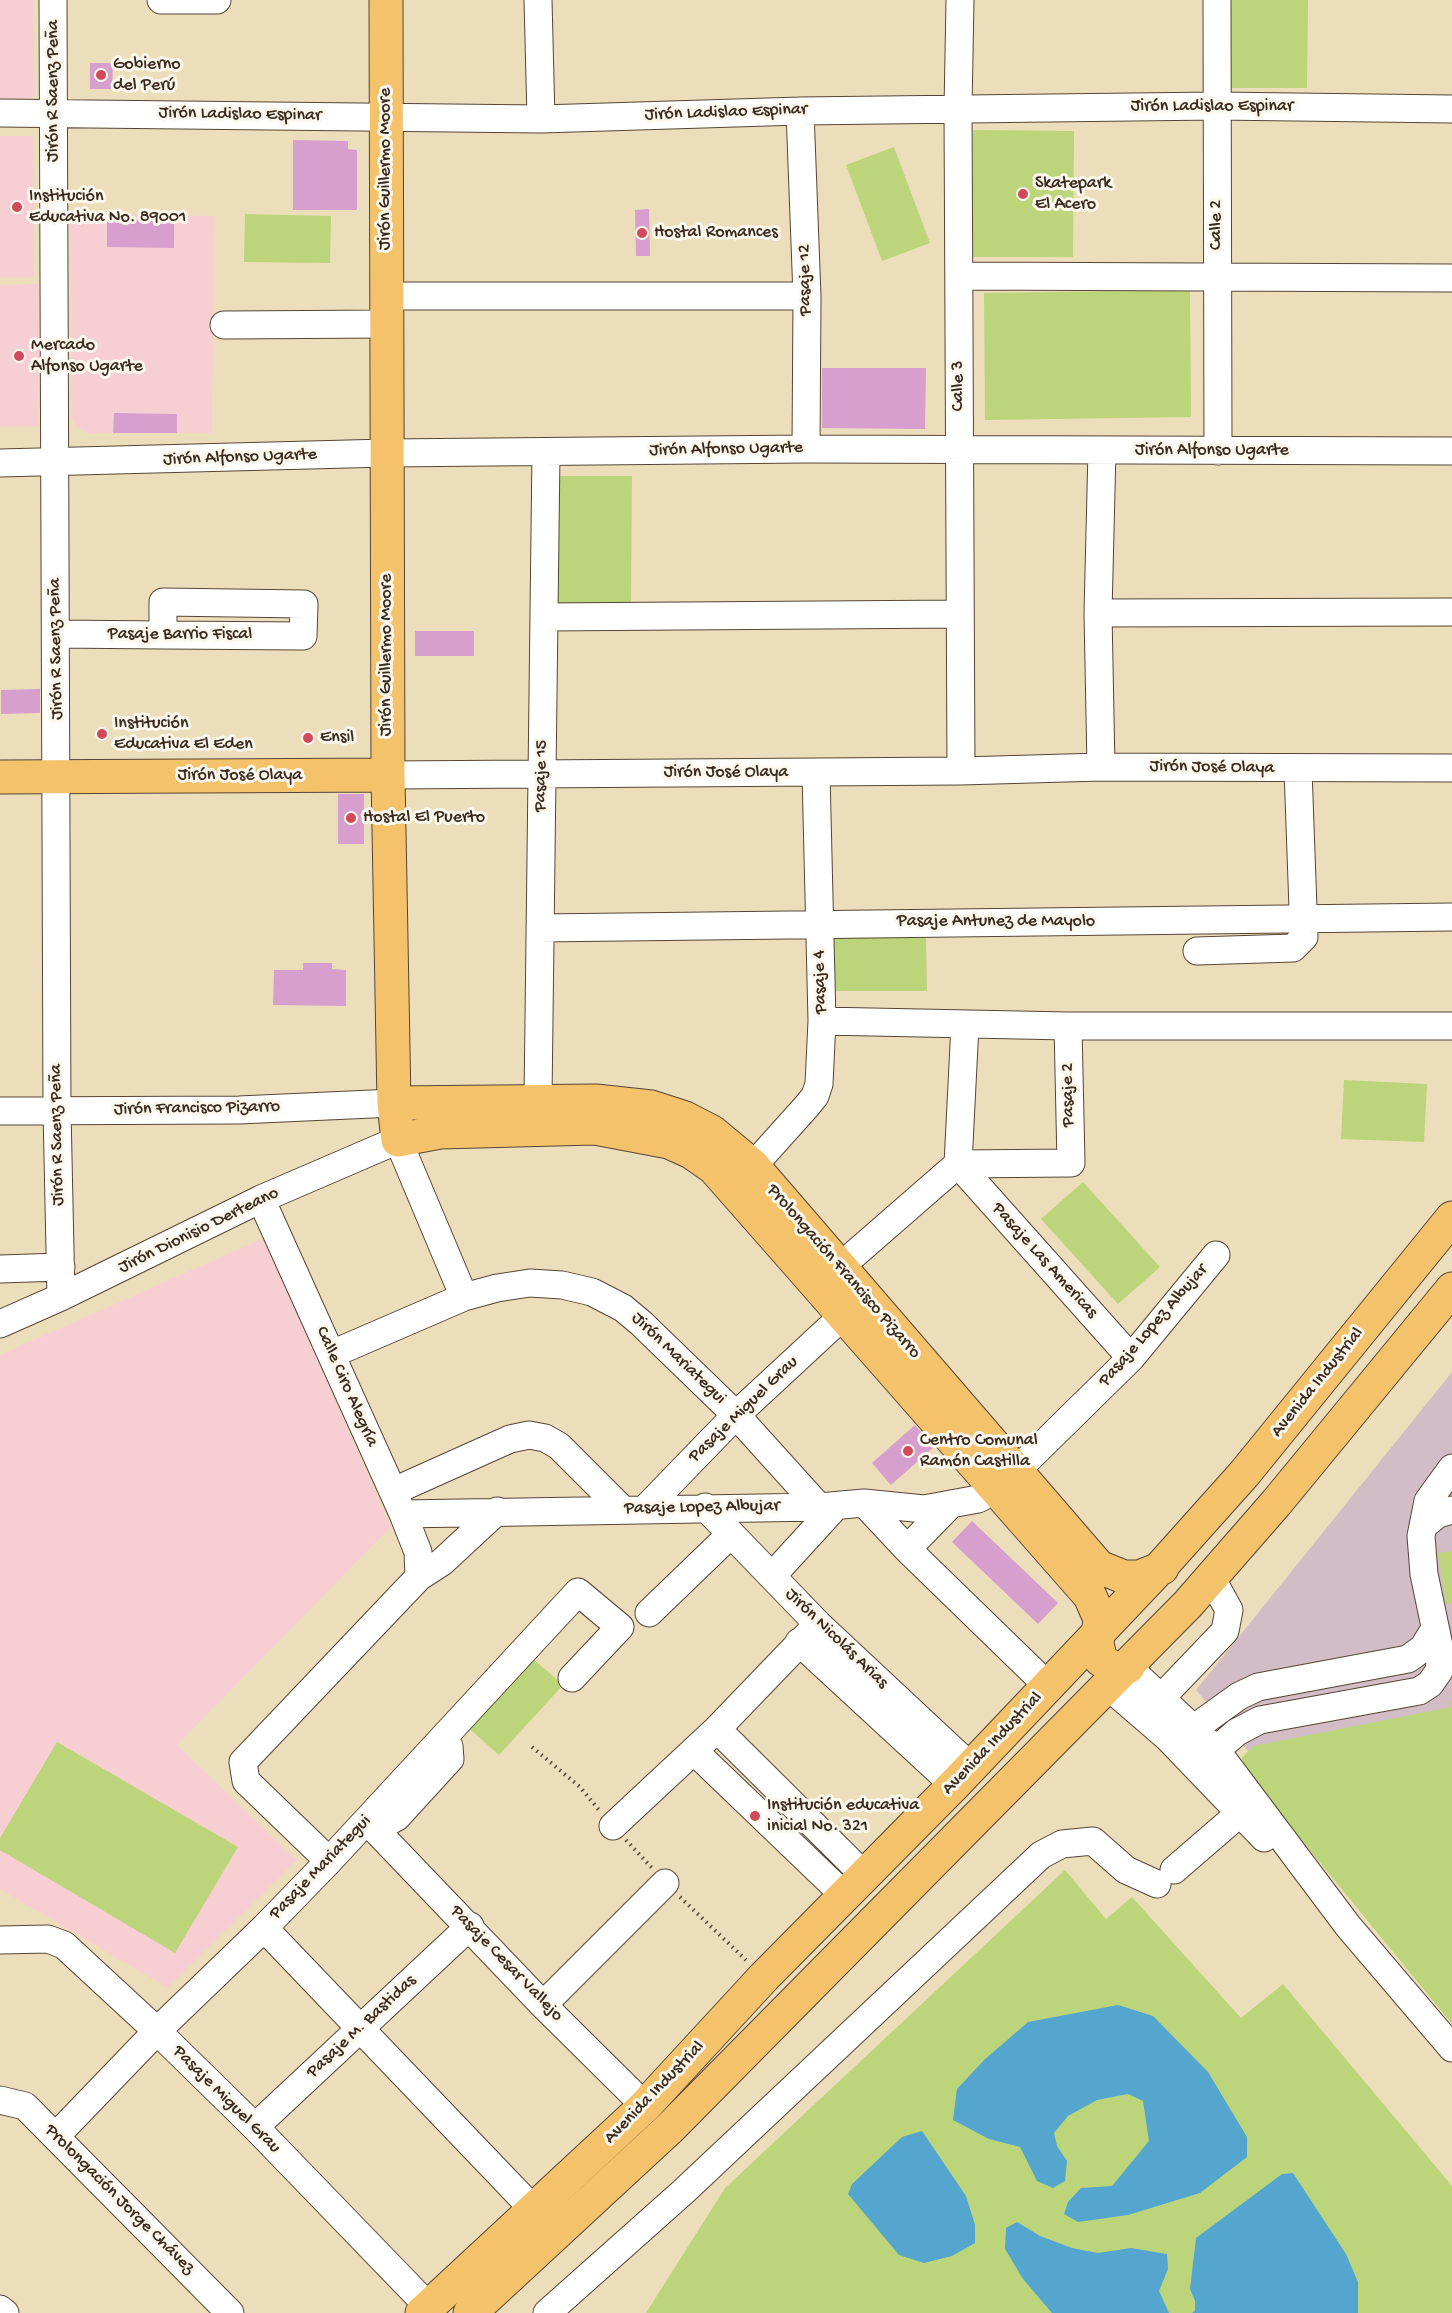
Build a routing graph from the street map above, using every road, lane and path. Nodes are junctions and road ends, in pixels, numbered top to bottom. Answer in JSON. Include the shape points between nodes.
{"nodes":[{"id":1,"x":53,"y":0,"type":"edge"},
{"id":2,"x":160,"y":0,"type":"edge"},
{"id":3,"x":217,"y":0,"type":"edge"},
{"id":4,"x":386,"y":0,"type":"edge"},
{"id":5,"x":538,"y":0,"type":"edge"},
{"id":6,"x":960,"y":0,"type":"edge"},
{"id":7,"x":1217,"y":0,"type":"edge"},
{"id":8,"x":1216,"y":106,"type":"junction"},
{"id":9,"x":958,"y":109,"type":"junction"},
{"id":10,"x":1452,"y":109,"type":"edge"},
{"id":11,"x":800,"y":111,"type":"junction"},
{"id":12,"x":54,"y":112,"type":"junction"},
{"id":13,"x":0,"y":113,"type":"edge"},
{"id":14,"x":386,"y":117,"type":"junction"},
{"id":15,"x":541,"y":119,"type":"junction"},
{"id":16,"x":959,"y":276,"type":"junction"},
{"id":17,"x":1217,"y":277,"type":"junction"},
{"id":18,"x":1452,"y":278,"type":"edge"},
{"id":19,"x":807,"y":296,"type":"junction"},
{"id":20,"x":386,"y":310,"type":"junction"},
{"id":21,"x":224,"y":325,"type":"dead end"},
{"id":22,"x":806,"y":449,"type":"junction"},
{"id":23,"x":960,"y":450,"type":"junction"},
{"id":24,"x":1102,"y":450,"type":"junction"},
{"id":25,"x":1218,"y":451,"type":"junction"},
{"id":26,"x":1452,"y":451,"type":"edge"},
{"id":27,"x":546,"y":452,"type":"junction"},
{"id":28,"x":387,"y":453,"type":"junction"},
{"id":29,"x":0,"y":463,"type":"edge"},
{"id":30,"x":54,"y":463,"type":"junction"},
{"id":31,"x":1452,"y":612,"type":"edge"},
{"id":32,"x":959,"y":614,"type":"junction"},
{"id":33,"x":1098,"y":614,"type":"junction"},
{"id":34,"x":544,"y":617,"type":"junction"},
{"id":35,"x":57,"y":634,"type":"junction"},
{"id":36,"x":303,"y":636,"type":"dead end"},
{"id":37,"x":1101,"y":767,"type":"junction"},
{"id":38,"x":1452,"y":768,"type":"edge"},
{"id":39,"x":1298,"y":769,"type":"junction"},
{"id":40,"x":961,"y":771,"type":"junction"},
{"id":41,"x":816,"y":773,"type":"junction"},
{"id":42,"x":542,"y":774,"type":"junction"},
{"id":43,"x":388,"y":775,"type":"junction"},
{"id":44,"x":0,"y":777,"type":"edge"},
{"id":45,"x":58,"y":777,"type":"junction"},
{"id":46,"x":1452,"y":917,"type":"edge"},
{"id":47,"x":1305,"y":919,"type":"junction"},
{"id":48,"x":819,"y":923,"type":"junction"},
{"id":49,"x":540,"y":928,"type":"junction"},
{"id":50,"x":1197,"y":951,"type":"dead end"},
{"id":51,"x":822,"y":1021,"type":"junction"},
{"id":52,"x":965,"y":1025,"type":"junction"},
{"id":53,"x":1068,"y":1026,"type":"junction"},
{"id":54,"x":1452,"y":1026,"type":"edge"},
{"id":55,"x":538,"y":1100,"type":"junction"},
{"id":56,"x":393,"y":1103,"type":"junction"},
{"id":57,"x":57,"y":1110,"type":"junction"},
{"id":58,"x":0,"y":1112,"type":"edge"},
{"id":59,"x":398,"y":1140,"type":"junction"},
{"id":60,"x":958,"y":1164,"type":"junction"},
{"id":61,"x":753,"y":1166,"type":"junction"},
{"id":62,"x":261,"y":1199,"type":"junction"},
{"id":63,"x":1452,"y":1218,"type":"edge"},
{"id":64,"x":1216,"y":1255,"type":"dead end"},
{"id":65,"x":61,"y":1267,"type":"junction"},
{"id":66,"x":0,"y":1269,"type":"edge"},
{"id":67,"x":829,"y":1276,"type":"junction"},
{"id":68,"x":1452,"y":1289,"type":"edge"},
{"id":69,"x":61,"y":1298,"type":"junction"},
{"id":70,"x":464,"y":1298,"type":"junction"},
{"id":71,"x":845,"y":1314,"type":"junction"},
{"id":72,"x":0,"y":1324,"type":"edge"},
{"id":73,"x":332,"y":1354,"type":"junction"},
{"id":74,"x":1131,"y":1358,"type":"junction"},
{"id":75,"x":736,"y":1415,"type":"junction"},
{"id":76,"x":1452,"y":1468,"type":"edge"},
{"id":77,"x":1006,"y":1480,"type":"junction"},
{"id":78,"x":399,"y":1502,"type":"junction"},
{"id":79,"x":864,"y":1503,"type":"junction"},
{"id":80,"x":828,"y":1506,"type":"junction"},
{"id":81,"x":705,"y":1507,"type":"junction"},
{"id":82,"x":948,"y":1507,"type":"junction"},
{"id":83,"x":634,"y":1508,"type":"junction"},
{"id":84,"x":497,"y":1510,"type":"junction"},
{"id":85,"x":1452,"y":1510,"type":"edge"},
{"id":86,"x":1423,"y":1526,"type":"junction"},
{"id":87,"x":731,"y":1534,"type":"junction"},
{"id":88,"x":907,"y":1549,"type":"junction"},
{"id":89,"x":1159,"y":1569,"type":"junction"},
{"id":90,"x":772,"y":1576,"type":"junction"},
{"id":91,"x":419,"y":1577,"type":"junction"},
{"id":92,"x":1212,"y":1579,"type":"junction"},
{"id":93,"x":1188,"y":1604,"type":"junction"},
{"id":94,"x":649,"y":1613,"type":"dead end"},
{"id":95,"x":1434,"y":1630,"type":"junction"},
{"id":96,"x":1099,"y":1632,"type":"junction"},
{"id":97,"x":808,"y":1633,"type":"junction"},
{"id":98,"x":1118,"y":1677,"type":"junction"},
{"id":99,"x":572,"y":1678,"type":"dead end"},
{"id":100,"x":1048,"y":1686,"type":"junction"},
{"id":101,"x":1161,"y":1698,"type":"junction"},
{"id":102,"x":717,"y":1729,"type":"junction"},
{"id":103,"x":1193,"y":1729,"type":"junction"},
{"id":104,"x":532,"y":1748,"type":"dead end"},
{"id":105,"x":1216,"y":1750,"type":"junction"},
{"id":106,"x":694,"y":1751,"type":"junction"},
{"id":107,"x":963,"y":1776,"type":"junction"},
{"id":108,"x":1240,"y":1814,"type":"junction"},
{"id":109,"x":371,"y":1825,"type":"junction"},
{"id":110,"x":613,"y":1826,"type":"junction"},
{"id":111,"x":329,"y":1861,"type":"junction"},
{"id":112,"x":665,"y":1883,"type":"junction"},
{"id":113,"x":854,"y":1885,"type":"junction"},
{"id":114,"x":470,"y":1926,"type":"junction"},
{"id":115,"x":1348,"y":1926,"type":"junction"},
{"id":116,"x":264,"y":1928,"type":"junction"},
{"id":117,"x":0,"y":1940,"type":"edge"},
{"id":118,"x":764,"y":1977,"type":"junction"},
{"id":119,"x":543,"y":2005,"type":"junction"},
{"id":120,"x":360,"y":2030,"type":"junction"},
{"id":121,"x":157,"y":2031,"type":"junction"},
{"id":122,"x":1452,"y":2048,"type":"edge"},
{"id":123,"x":0,"y":2100,"type":"edge"},
{"id":124,"x":645,"y":2106,"type":"junction"},
{"id":125,"x":255,"y":2127,"type":"junction"},
{"id":126,"x":56,"y":2136,"type":"junction"},
{"id":127,"x":533,"y":2209,"type":"junction"},
{"id":128,"x":0,"y":2309,"type":"edge"},
{"id":129,"x":425,"y":2310,"type":"edge"},
{"id":130,"x":4,"y":2313,"type":"edge"},
{"id":131,"x":230,"y":2313,"type":"edge"},
{"id":132,"x":470,"y":2313,"type":"edge"},
{"id":133,"x":546,"y":2313,"type":"edge"}],
"edges":[{"from":1,"to":12,"type":"street","name":"Jirón R Saenz Peña"},
{"from":2,"to":3,"type":"street"},
{"from":4,"to":14,"type":"main road","name":"Jirón Guillermo Moore"},
{"from":5,"to":15,"type":"street"},
{"from":6,"to":9,"type":"street","name":"Calle 3"},
{"from":7,"to":8,"type":"street","name":"Calle 2"},
{"from":8,"to":9,"type":"street","name":"Jirón Ladislao Espinar"},
{"from":8,"to":10,"type":"street","name":"Jirón Ladislao Espinar"},
{"from":8,"to":17,"type":"street","name":"Calle 2"},
{"from":9,"to":11,"type":"street","name":"Jirón Ladislao Espinar"},
{"from":9,"to":16,"type":"street","name":"Calle 3"},
{"from":11,"to":15,"type":"street","name":"Jirón Ladislao Espinar"},
{"from":11,"to":19,"type":"street","name":"Pasaje 12"},
{"from":12,"to":13,"type":"street","name":"Jirón Ladislao Espinar"},
{"from":12,"to":14,"type":"street","name":"Jirón Ladislao Espinar"},
{"from":12,"to":30,"type":"street","name":"Jirón R Saenz Peña"},
{"from":14,"to":15,"type":"street","name":"Jirón Ladislao Espinar"},
{"from":14,"to":20,"type":"main road","name":"Jirón Guillermo Moore"},
{"from":16,"to":17,"type":"street"},
{"from":16,"to":23,"type":"street","name":"Calle 3"},
{"from":17,"to":18,"type":"street"},
{"from":17,"to":25,"type":"street","name":"Calle 2"},
{"from":19,"to":20,"type":"street"},
{"from":19,"to":22,"type":"street","name":"Pasaje 12"},
{"from":20,"to":21,"type":"street"},
{"from":20,"to":28,"type":"main road","name":"Jirón Guillermo Moore"},
{"from":22,"to":23,"type":"street","name":"Jirón Alfonso Ugarte"},
{"from":22,"to":27,"type":"street","name":"Jirón Alfonso Ugarte"},
{"from":23,"to":24,"type":"street","name":"Jirón Alfonso Ugarte"},
{"from":23,"to":32,"type":"street","name":"Calle 3"},
{"from":24,"to":25,"type":"street","name":"Jirón Alfonso Ugarte"},
{"from":24,"to":33,"type":"street"},
{"from":25,"to":26,"type":"street","name":"Jirón Alfonso Ugarte"},
{"from":27,"to":28,"type":"street","name":"Jirón Alfonso Ugarte"},
{"from":27,"to":34,"type":"street","name":"Pasaje 15"},
{"from":28,"to":30,"type":"street","name":"Jirón Alfonso Ugarte"},
{"from":28,"to":43,"type":"main road","name":"Jirón Guillermo Moore"},
{"from":29,"to":30,"type":"street","name":"Jirón Alfonso Ugarte"},
{"from":30,"to":35,"type":"street","name":"Jirón R Saenz Peña"},
{"from":31,"to":33,"type":"street"},
{"from":32,"to":34,"type":"street"},
{"from":32,"to":40,"type":"street","name":"Calle 3"},
{"from":33,"to":37,"type":"street"},
{"from":34,"to":42,"type":"street","name":"Pasaje 15"},
{"from":35,"to":36,"type":"street","name":"Pasaje Barrio Fiscal","via":[[163,635],[163,602],[304,604]]},
{"from":35,"to":45,"type":"street","name":"Jirón R Saenz Peña"},
{"from":37,"to":39,"type":"street","name":"Jirón José Olaya"},
{"from":37,"to":40,"type":"street","name":"Jirón José Olaya"},
{"from":38,"to":39,"type":"street","name":"Jirón José Olaya"},
{"from":39,"to":47,"type":"street"},
{"from":40,"to":41,"type":"street","name":"Jirón José Olaya"},
{"from":41,"to":42,"type":"street","name":"Jirón José Olaya"},
{"from":41,"to":48,"type":"street","name":"Pasaje 4"},
{"from":42,"to":43,"type":"street","name":"Jirón José Olaya"},
{"from":42,"to":49,"type":"street","name":"Pasaje 15"},
{"from":43,"to":45,"type":"main road","name":"Jirón José Olaya"},
{"from":43,"to":56,"type":"main road","name":"Jirón Guillermo Moore"},
{"from":44,"to":45,"type":"main road","name":"Jirón José Olaya"},
{"from":45,"to":57,"type":"street","name":"Jirón R Saenz Peña"},
{"from":46,"to":47,"type":"street","name":"Pasaje Antunez de Mayolo"},
{"from":47,"to":48,"type":"street","name":"Pasaje Antunez de Mayolo"},
{"from":47,"to":50,"type":"street","via":[[1304,937],[1293,948]]},
{"from":48,"to":49,"type":"street","name":"Pasaje Antunez de Mayolo"},
{"from":48,"to":51,"type":"street","name":"Pasaje 4"},
{"from":49,"to":55,"type":"street","name":"Pasaje 15"},
{"from":51,"to":52,"type":"street"},
{"from":51,"to":61,"type":"street","name":"Pasaje 4","via":[[815,1096]]},
{"from":52,"to":53,"type":"street"},
{"from":52,"to":60,"type":"street"},
{"from":53,"to":54,"type":"street"},
{"from":53,"to":60,"type":"street","name":"Pasaje 2","via":[[1071,1163]]},
{"from":55,"to":56,"type":"main road","name":"Prolongación Francisco Pizarro"},
{"from":55,"to":61,"type":"main road","name":"Prolongación Francisco Pizarro","via":[[651,1107],[711,1132]]},
{"from":56,"to":57,"type":"street","name":"Jirón Francisco Pizarro","via":[[239,1110]]},
{"from":56,"to":59,"type":"main road","name":"Jirón Guillermo Moore"},
{"from":57,"to":58,"type":"street","name":"Jirón Francisco Pizarro"},
{"from":57,"to":65,"type":"street","name":"Jirón R Saenz Peña"},
{"from":59,"to":62,"type":"street","name":"Jirón Dionisio Derteano"},
{"from":59,"to":67,"type":"main road","name":"Prolongación Francisco Pizarro","via":[[440,1132],[596,1128],[669,1142],[714,1168]]},
{"from":59,"to":70,"type":"street","name":"Jirón Guillermo Moore"},
{"from":60,"to":67,"type":"street"},
{"from":60,"to":74,"type":"street","name":"Pasaje Las Americas"},
{"from":61,"to":67,"type":"main road","name":"Prolongación Francisco Pizarro"},
{"from":62,"to":69,"type":"street","name":"Jirón Dionisio Derteano"},
{"from":62,"to":73,"type":"street","name":"Calle Ciro Alegría"},
{"from":63,"to":89,"type":"main road","name":"Avenida Industrial","via":[[1244,1474]]},
{"from":64,"to":74,"type":"street","name":"Pasaje Lopez Albujar"},
{"from":65,"to":66,"type":"street"},
{"from":65,"to":69,"type":"street","name":"Jirón R Saenz Peña"},
{"from":67,"to":71,"type":"main road","name":"Prolongación Francisco Pizarro"},
{"from":67,"to":77,"type":"main road","name":"Prolongación Francisco Pizarro"},
{"from":68,"to":92,"type":"main road","name":"Avenida Industrial"},
{"from":69,"to":72,"type":"street","name":"Jirón Dionisio Derteano"},
{"from":70,"to":73,"type":"street","name":"Jirón Mariategui"},
{"from":70,"to":75,"type":"street","name":"Jirón Mariategui","via":[[530,1283],[592,1292],[623,1308],[641,1323]]},
{"from":71,"to":75,"type":"street","name":"Pasaje Miguel Grau"},
{"from":71,"to":77,"type":"main road","name":"Prolongación Francisco Pizarro"},
{"from":73,"to":78,"type":"street","name":"Calle Ciro Alegría"},
{"from":74,"to":77,"type":"street","name":"Pasaje Lopez Albujar"},
{"from":75,"to":80,"type":"street","name":"Jirón Mariategui"},
{"from":75,"to":83,"type":"street","name":"Pasaje Miguel Grau"},
{"from":76,"to":86,"type":"street","via":[[1428,1501]]},
{"from":77,"to":82,"type":"street","name":"Pasaje Lopez Albujar","via":[[978,1499]]},
{"from":77,"to":89,"type":"main road","name":"Prolongación Francisco Pizarro","via":[[1099,1567],[1124,1577],[1139,1577]]},
{"from":77,"to":96,"type":"main road","name":"Prolongación Francisco Pizarro","via":[[1090,1596],[1097,1608]]},
{"from":78,"to":83,"type":"street","via":[[510,1439],[529,1435],[559,1446]]},
{"from":78,"to":84,"type":"street","name":"Pasaje Lopez Albujar"},
{"from":78,"to":91,"type":"street","name":"Calle Ciro Alegría","via":[[418,1552]]},
{"from":79,"to":80,"type":"street","name":"Pasaje Lopez Albujar"},
{"from":79,"to":82,"type":"street","name":"Pasaje Lopez Albujar","via":[[924,1509]]},
{"from":79,"to":88,"type":"street"},
{"from":80,"to":81,"type":"street","name":"Pasaje Lopez Albujar"},
{"from":80,"to":90,"type":"street"},
{"from":81,"to":83,"type":"street","name":"Pasaje Lopez Albujar"},
{"from":81,"to":87,"type":"street","name":"Jirón Nicolás Arias"},
{"from":82,"to":88,"type":"street"},
{"from":83,"to":84,"type":"street","name":"Pasaje Lopez Albujar"},
{"from":84,"to":91,"type":"street","via":[[442,1562]]},
{"from":85,"to":86,"type":"street","via":[[1438,1514]]},
{"from":86,"to":95,"type":"street","via":[[1422,1560]]},
{"from":87,"to":90,"type":"street","name":"Jirón Nicolás Arias"},
{"from":87,"to":94,"type":"street"},
{"from":88,"to":100,"type":"street"},
{"from":89,"to":93,"type":"main road","name":"Prolongación Francisco Pizarro","via":[[1172,1567],[1185,1572],[1192,1584]]},
{"from":89,"to":96,"type":"main road","name":"Avenida Industrial"},
{"from":90,"to":97,"type":"street","name":"Jirón Nicolás Arias"},
{"from":91,"to":111,"type":"street","via":[[243,1762],[246,1781]]},
{"from":92,"to":93,"type":"main road","name":"Avenida Industrial"},
{"from":92,"to":101,"type":"street","via":[[1229,1610],[1225,1631]]},
{"from":93,"to":98,"type":"main road","name":"Avenida Industrial"},
{"from":95,"to":103,"type":"street","via":[[1423,1648],[1408,1659],[1258,1687]]},
{"from":95,"to":105,"type":"street","via":[[1440,1663],[1435,1678],[1425,1688],[1260,1720],[1237,1732]]},
{"from":96,"to":98,"type":"main road","name":"Prolongación Francisco Pizarro","via":[[1101,1660]]},
{"from":96,"to":100,"type":"main road","name":"Avenida Industrial"},
{"from":97,"to":102,"type":"street"},
{"from":97,"to":107,"type":"street","name":"Jirón Nicolás Arias"},
{"from":98,"to":101,"type":"street"},
{"from":98,"to":108,"type":"street","via":[[1167,1737]]},
{"from":98,"to":132,"type":"main road","name":"Avenida Industrial","via":[[670,2128]]},
{"from":99,"to":109,"type":"street","name":"Pasaje Mariategui","via":[[620,1628],[578,1592],[443,1739]]},
{"from":100,"to":107,"type":"main road","name":"Avenida Industrial"},
{"from":101,"to":103,"type":"street"},
{"from":102,"to":106,"type":"street"},
{"from":102,"to":113,"type":"street"},
{"from":103,"to":105,"type":"street"},
{"from":104,"to":110,"type":"path","via":[[580,1787]]},
{"from":105,"to":115,"type":"street"},
{"from":106,"to":110,"type":"street"},
{"from":106,"to":113,"type":"street"},
{"from":107,"to":113,"type":"main road","name":"Avenida Industrial"},
{"from":108,"to":115,"type":"street"},
{"from":108,"to":133,"type":"street","via":[[1166,1877],[1126,1870],[1093,1841],[1062,1844],[1041,1855],[683,2192]]},
{"from":109,"to":111,"type":"street","name":"Pasaje Mariategui"},
{"from":109,"to":114,"type":"street","name":"Pasaje Cesar Vallejo"},
{"from":110,"to":112,"type":"path"},
{"from":111,"to":116,"type":"street","name":"Pasaje Mariategui"},
{"from":112,"to":118,"type":"path"},
{"from":112,"to":119,"type":"street"},
{"from":113,"to":118,"type":"main road","name":"Avenida Industrial"},
{"from":114,"to":119,"type":"street","name":"Pasaje Cesar Vallejo"},
{"from":114,"to":120,"type":"street","name":"Pasaje M. Bastidas"},
{"from":115,"to":122,"type":"street"},
{"from":116,"to":120,"type":"street"},
{"from":116,"to":121,"type":"street","name":"Pasaje Mariategui"},
{"from":117,"to":121,"type":"street","name":"Pasaje Miguel Grau","via":[[48,1939],[64,1945]]},
{"from":118,"to":124,"type":"main road","name":"Avenida Industrial"},
{"from":119,"to":124,"type":"street","name":"Pasaje Cesar Vallejo"},
{"from":120,"to":125,"type":"street","name":"Pasaje M. Bastidas"},
{"from":120,"to":127,"type":"street"},
{"from":121,"to":125,"type":"street","name":"Pasaje Miguel Grau"},
{"from":121,"to":126,"type":"street","name":"Pasaje Mariategui"},
{"from":123,"to":126,"type":"street","name":"Prolongación Jorge Chávez","via":[[26,2106]]},
{"from":124,"to":127,"type":"main road","name":"Avenida Industrial"},
{"from":125,"to":129,"type":"street","name":"Pasaje Miguel Grau"},
{"from":126,"to":131,"type":"street","name":"Prolongación Jorge Chávez"},
{"from":127,"to":129,"type":"main road","name":"Avenida Industrial"},
{"from":128,"to":130,"type":"street"}]}
